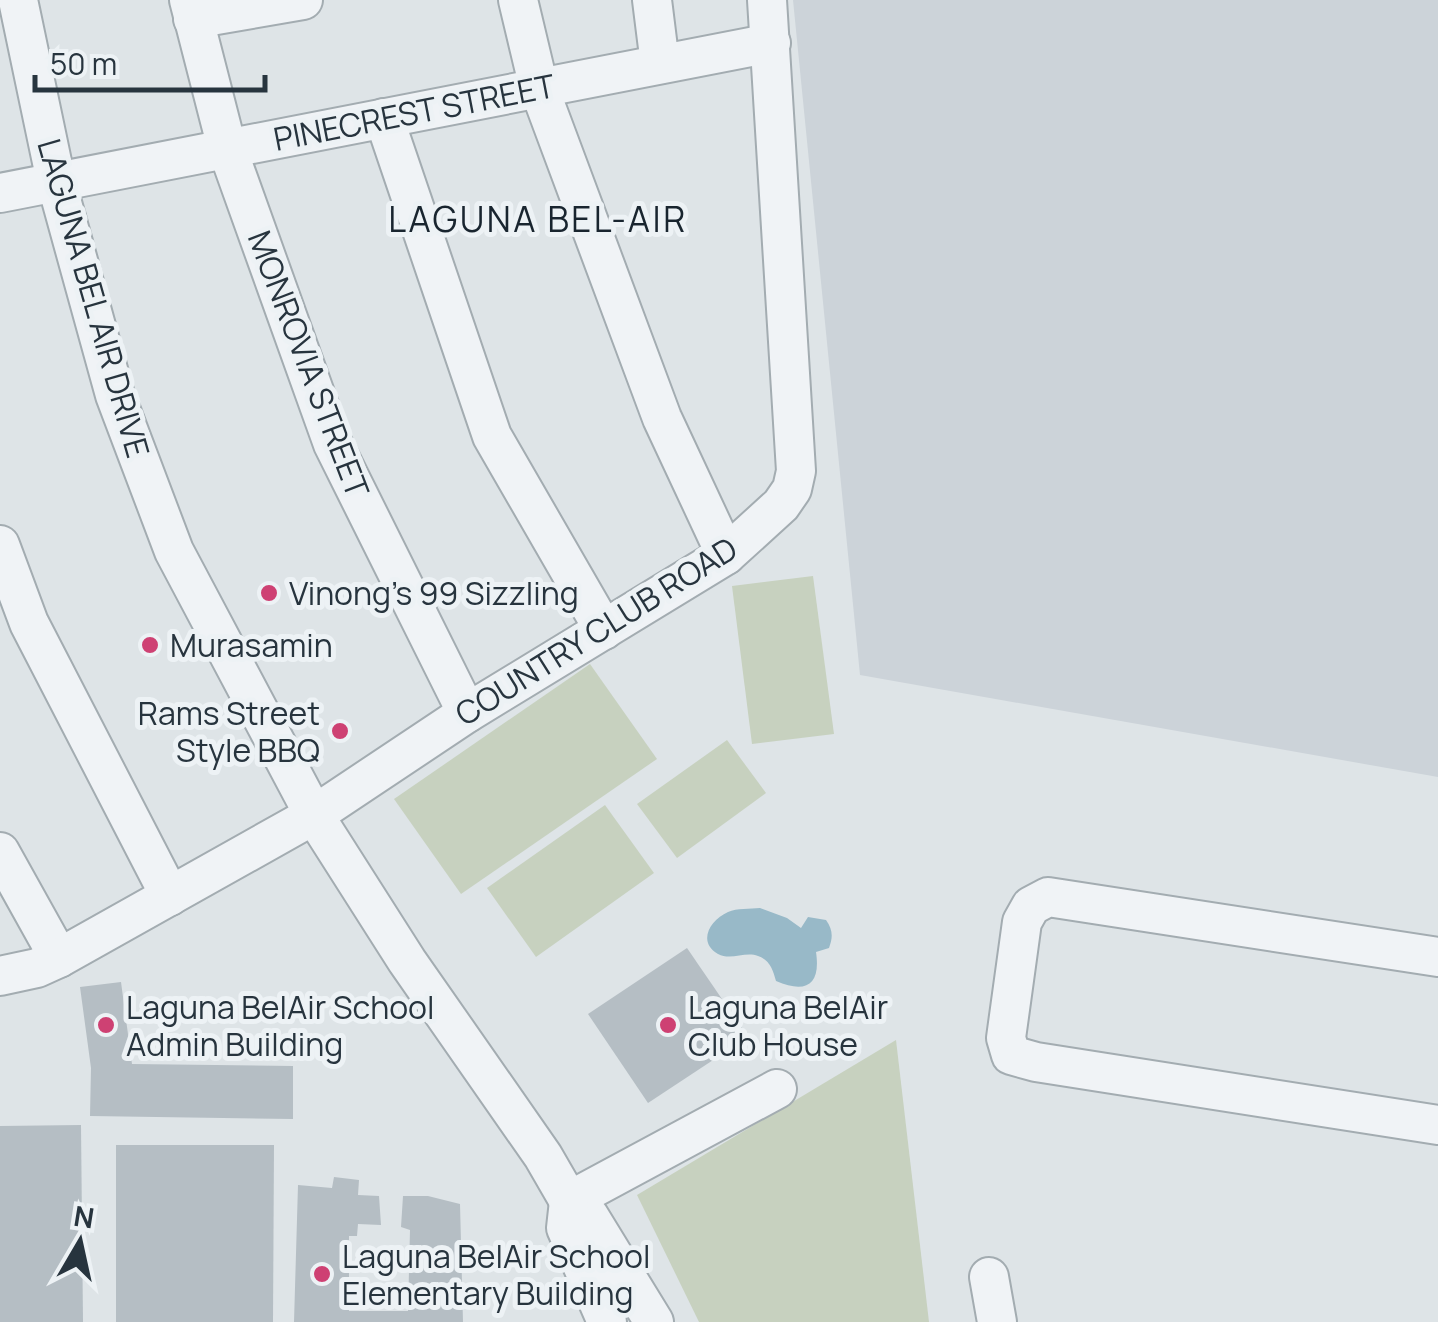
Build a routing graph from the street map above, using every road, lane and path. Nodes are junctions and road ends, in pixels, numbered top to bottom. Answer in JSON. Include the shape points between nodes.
{"nodes":[{"id":1,"x":18,"y":0,"type":"edge"},
{"id":2,"x":303,"y":0,"type":"edge"},
{"id":3,"x":518,"y":0,"type":"edge"},
{"id":4,"x":652,"y":0,"type":"edge"},
{"id":5,"x":768,"y":0,"type":"edge"},
{"id":6,"x":191,"y":10,"type":"edge"},
{"id":7,"x":772,"y":42,"type":"junction"},
{"id":8,"x":660,"y":64,"type":"junction"},
{"id":9,"x":539,"y":88,"type":"junction"},
{"id":10,"x":384,"y":118,"type":"junction"},
{"id":11,"x":227,"y":148,"type":"junction"},
{"id":12,"x":56,"y":181,"type":"junction"},
{"id":13,"x":0,"y":194,"type":"edge"},
{"id":14,"x":0,"y":545,"type":"edge"},
{"id":15,"x":726,"y":555,"type":"junction"},
{"id":16,"x":604,"y":630,"type":"junction"},
{"id":17,"x":467,"y":713,"type":"junction"},
{"id":18,"x":314,"y":815,"type":"junction"},
{"id":19,"x":0,"y":852,"type":"edge"},
{"id":20,"x":170,"y":896,"type":"junction"},
{"id":21,"x":1438,"y":957,"type":"edge"},
{"id":22,"x":59,"y":958,"type":"junction"},
{"id":23,"x":0,"y":976,"type":"edge"},
{"id":24,"x":777,"y":1089,"type":"dead end"},
{"id":25,"x":1438,"y":1125,"type":"edge"},
{"id":26,"x":569,"y":1201,"type":"junction"},
{"id":27,"x":990,"y":1277,"type":"dead end"},
{"id":28,"x":607,"y":1322,"type":"edge"},
{"id":29,"x":654,"y":1322,"type":"edge"},
{"id":30,"x":997,"y":1322,"type":"edge"}],
"edges":[{"from":1,"to":12,"type":"street","name":"LAGUNA BEL AIR DRIVE"},
{"from":2,"to":6,"type":"street"},
{"from":3,"to":9,"type":"street"},
{"from":4,"to":8,"type":"street"},
{"from":5,"to":7,"type":"street","name":"COUNTRY CLUB ROAD"},
{"from":6,"to":11,"type":"street","name":"MONROVIA STREET"},
{"from":7,"to":8,"type":"street","name":"PINECREST STREET"},
{"from":7,"to":15,"type":"street","name":"COUNTRY CLUB ROAD","via":[[796,471],[781,505]]},
{"from":8,"to":9,"type":"street","name":"PINECREST STREET"},
{"from":9,"to":10,"type":"street","name":"PINECREST STREET"},
{"from":9,"to":15,"type":"street","via":[[662,418]]},
{"from":10,"to":11,"type":"street","name":"PINECREST STREET"},
{"from":10,"to":16,"type":"street","via":[[492,436]]},
{"from":11,"to":12,"type":"street","name":"PINECREST STREET"},
{"from":11,"to":17,"type":"street","name":"MONROVIA STREET","via":[[332,444]]},
{"from":12,"to":13,"type":"street","name":"PINECREST STREET"},
{"from":12,"to":18,"type":"street","name":"LAGUNA BEL AIR DRIVE","via":[[115,396],[174,551]]},
{"from":14,"to":20,"type":"street","via":[[30,623]]},
{"from":15,"to":16,"type":"street","name":"COUNTRY CLUB ROAD"},
{"from":16,"to":17,"type":"street","name":"COUNTRY CLUB ROAD"},
{"from":17,"to":18,"type":"street","name":"COUNTRY CLUB ROAD"},
{"from":18,"to":20,"type":"street","name":"COUNTRY CLUB ROAD"},
{"from":18,"to":26,"type":"street","name":"LAGUNA BEL AIR DRIVE"},
{"from":19,"to":22,"type":"street"},
{"from":20,"to":22,"type":"street","name":"COUNTRY CLUB ROAD"},
{"from":21,"to":25,"type":"street","via":[[1048,896],[1022,922],[1006,1038],[1011,1054],[1036,1062]]},
{"from":22,"to":23,"type":"street","name":"COUNTRY CLUB ROAD"},
{"from":24,"to":26,"type":"street"},
{"from":26,"to":28,"type":"street","name":"LAGUNA BEL AIR DRIVE","via":[[566,1228]]},
{"from":26,"to":29,"type":"street","name":"LAGUNA BEL AIR DRIVE","via":[[589,1216]]},
{"from":27,"to":30,"type":"street"}]}
